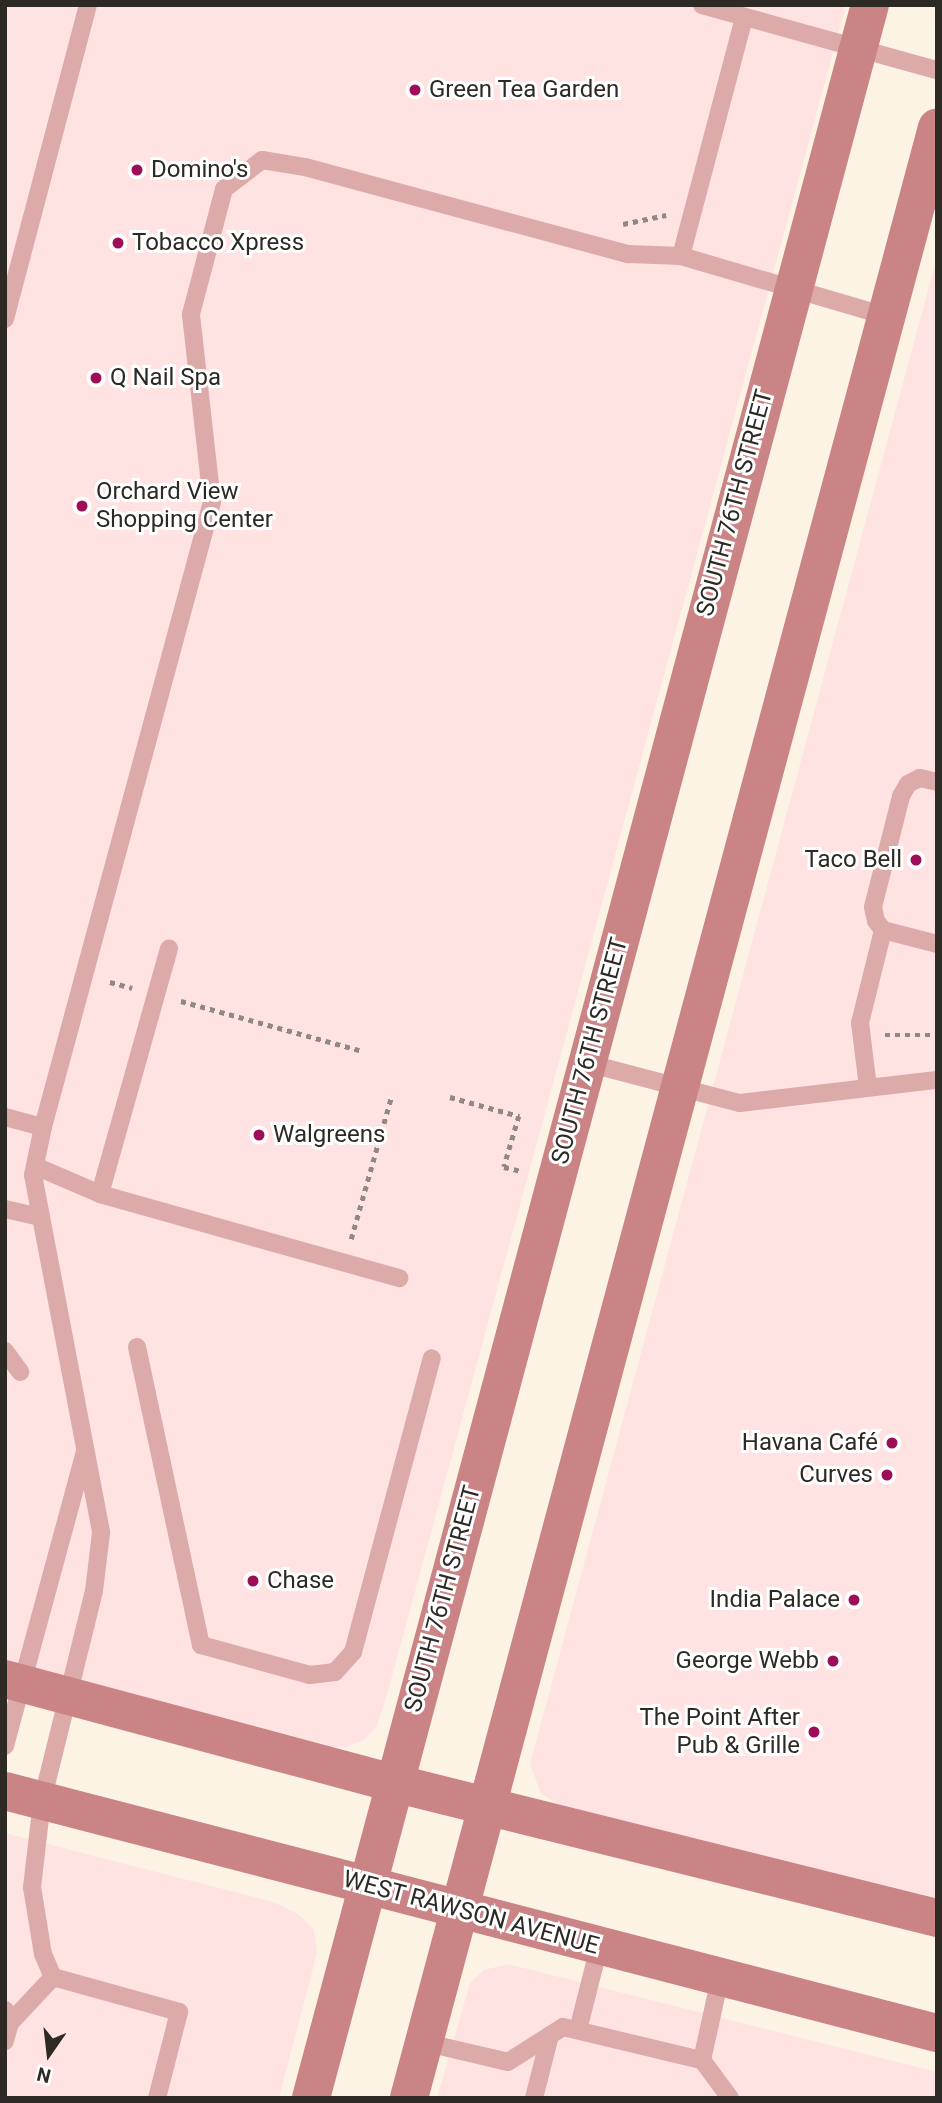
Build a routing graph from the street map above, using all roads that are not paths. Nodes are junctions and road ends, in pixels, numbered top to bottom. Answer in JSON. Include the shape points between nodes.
{"nodes":[{"id":1,"x":88,"y":5,"type":"edge"},
{"id":2,"x":702,"y":5,"type":"edge"},
{"id":3,"x":870,"y":5,"type":"edge"},
{"id":4,"x":744,"y":17,"type":"junction"},
{"id":5,"x":858,"y":48,"type":"junction"},
{"id":6,"x":937,"y":70,"type":"edge"},
{"id":7,"x":937,"y":127,"type":"edge"},
{"id":8,"x":681,"y":256,"type":"junction"},
{"id":9,"x":792,"y":287,"type":"junction"},
{"id":10,"x":886,"y":316,"type":"junction"},
{"id":11,"x":5,"y":319,"type":"edge"},
{"id":12,"x":937,"y":782,"type":"edge"},
{"id":13,"x":883,"y":930,"type":"junction"},
{"id":14,"x":937,"y":944,"type":"edge"},
{"id":15,"x":169,"y":950,"type":"dead end"},
{"id":16,"x":587,"y":1063,"type":"junction"},
{"id":17,"x":937,"y":1080,"type":"edge"},
{"id":18,"x":868,"y":1087,"type":"junction"},
{"id":19,"x":680,"y":1088,"type":"junction"},
{"id":20,"x":5,"y":1117,"type":"edge"},
{"id":21,"x":43,"y":1127,"type":"junction"},
{"id":22,"x":35,"y":1166,"type":"junction"},
{"id":23,"x":100,"y":1194,"type":"junction"},
{"id":24,"x":5,"y":1209,"type":"edge"},
{"id":25,"x":41,"y":1217,"type":"junction"},
{"id":26,"x":399,"y":1278,"type":"dead end"},
{"id":27,"x":137,"y":1347,"type":"dead end"},
{"id":28,"x":5,"y":1351,"type":"edge"},
{"id":29,"x":432,"y":1358,"type":"dead end"},
{"id":30,"x":20,"y":1372,"type":"dead end"},
{"id":31,"x":87,"y":1445,"type":"junction"},
{"id":32,"x":14,"y":1681,"type":"edge"},
{"id":33,"x":69,"y":1696,"type":"junction"},
{"id":34,"x":5,"y":1746,"type":"edge"},
{"id":35,"x":394,"y":1783,"type":"junction"},
{"id":36,"x":5,"y":1791,"type":"edge"},
{"id":37,"x":42,"y":1801,"type":"junction"},
{"id":38,"x":489,"y":1804,"type":"junction"},
{"id":39,"x":367,"y":1887,"type":"junction"},
{"id":40,"x":458,"y":1911,"type":"junction"},
{"id":41,"x":937,"y":1918,"type":"edge"},
{"id":42,"x":599,"y":1947,"type":"junction"},
{"id":43,"x":53,"y":1977,"type":"junction"},
{"id":44,"x":719,"y":1978,"type":"junction"},
{"id":45,"x":7,"y":2024,"type":"edge"},
{"id":46,"x":578,"y":2030,"type":"junction"},
{"id":47,"x":937,"y":2033,"type":"edge"},
{"id":48,"x":550,"y":2035,"type":"junction"},
{"id":49,"x":423,"y":2042,"type":"junction"},
{"id":50,"x":702,"y":2060,"type":"junction"},
{"id":51,"x":157,"y":2098,"type":"edge"},
{"id":52,"x":311,"y":2098,"type":"edge"},
{"id":53,"x":409,"y":2098,"type":"edge"},
{"id":54,"x":534,"y":2098,"type":"edge"},
{"id":55,"x":730,"y":2098,"type":"edge"}],
"edges":[{"from":1,"to":11,"type":"lane"},
{"from":2,"to":4,"type":"lane"},
{"from":3,"to":5,"type":"main road","name":"SOUTH 76TH STREET"},
{"from":4,"to":5,"type":"lane"},
{"from":4,"to":8,"type":"lane"},
{"from":5,"to":6,"type":"lane"},
{"from":5,"to":9,"type":"main road","name":"SOUTH 76TH STREET"},
{"from":7,"to":10,"type":"main road"},
{"from":8,"to":9,"type":"lane"},
{"from":8,"to":21,"type":"lane","via":[[628,254],[305,167],[262,160],[224,189],[191,314],[212,502]]},
{"from":9,"to":10,"type":"lane"},
{"from":9,"to":16,"type":"main road","name":"SOUTH 76TH STREET"},
{"from":10,"to":19,"type":"main road"},
{"from":12,"to":13,"type":"lane","via":[[919,778],[908,784],[901,796],[873,906]]},
{"from":13,"to":14,"type":"lane"},
{"from":13,"to":18,"type":"lane","via":[[860,1023]]},
{"from":15,"to":23,"type":"lane"},
{"from":16,"to":19,"type":"lane"},
{"from":16,"to":35,"type":"main road","name":"SOUTH 76TH STREET"},
{"from":17,"to":18,"type":"lane"},
{"from":18,"to":19,"type":"lane","via":[[740,1103]]},
{"from":19,"to":38,"type":"main road"},
{"from":20,"to":21,"type":"lane"},
{"from":21,"to":22,"type":"lane"},
{"from":22,"to":23,"type":"lane"},
{"from":22,"to":25,"type":"lane"},
{"from":23,"to":26,"type":"lane"},
{"from":24,"to":25,"type":"lane"},
{"from":25,"to":31,"type":"lane"},
{"from":27,"to":29,"type":"lane","via":[[201,1645],[310,1675],[335,1672],[353,1652]]},
{"from":28,"to":30,"type":"lane"},
{"from":31,"to":32,"type":"lane"},
{"from":31,"to":33,"type":"lane","via":[[101,1533],[94,1591]]},
{"from":32,"to":33,"type":"main road"},
{"from":32,"to":34,"type":"lane"},
{"from":33,"to":35,"type":"main road"},
{"from":33,"to":37,"type":"lane"},
{"from":35,"to":38,"type":"main road"},
{"from":35,"to":39,"type":"main road","name":"SOUTH 76TH STREET"},
{"from":36,"to":37,"type":"main road","name":"WEST RAWSON AVENUE"},
{"from":37,"to":39,"type":"main road","name":"WEST RAWSON AVENUE"},
{"from":37,"to":43,"type":"lane","via":[[32,1886],[43,1954]]},
{"from":38,"to":40,"type":"main road"},
{"from":38,"to":41,"type":"main road"},
{"from":39,"to":40,"type":"main road","name":"WEST RAWSON AVENUE"},
{"from":39,"to":52,"type":"main road","name":"SOUTH 76TH STREET"},
{"from":40,"to":42,"type":"main road","name":"WEST RAWSON AVENUE"},
{"from":40,"to":49,"type":"main road"},
{"from":42,"to":44,"type":"main road","name":"WEST RAWSON AVENUE"},
{"from":42,"to":46,"type":"lane"},
{"from":43,"to":45,"type":"lane"},
{"from":43,"to":51,"type":"lane","via":[[179,2012]]},
{"from":44,"to":47,"type":"main road","name":"WEST RAWSON AVENUE"},
{"from":44,"to":50,"type":"lane"},
{"from":46,"to":48,"type":"lane","via":[[563,2027]]},
{"from":46,"to":50,"type":"lane"},
{"from":48,"to":49,"type":"lane","via":[[508,2062]]},
{"from":48,"to":54,"type":"lane"},
{"from":49,"to":53,"type":"main road"},
{"from":50,"to":55,"type":"lane"}]}
